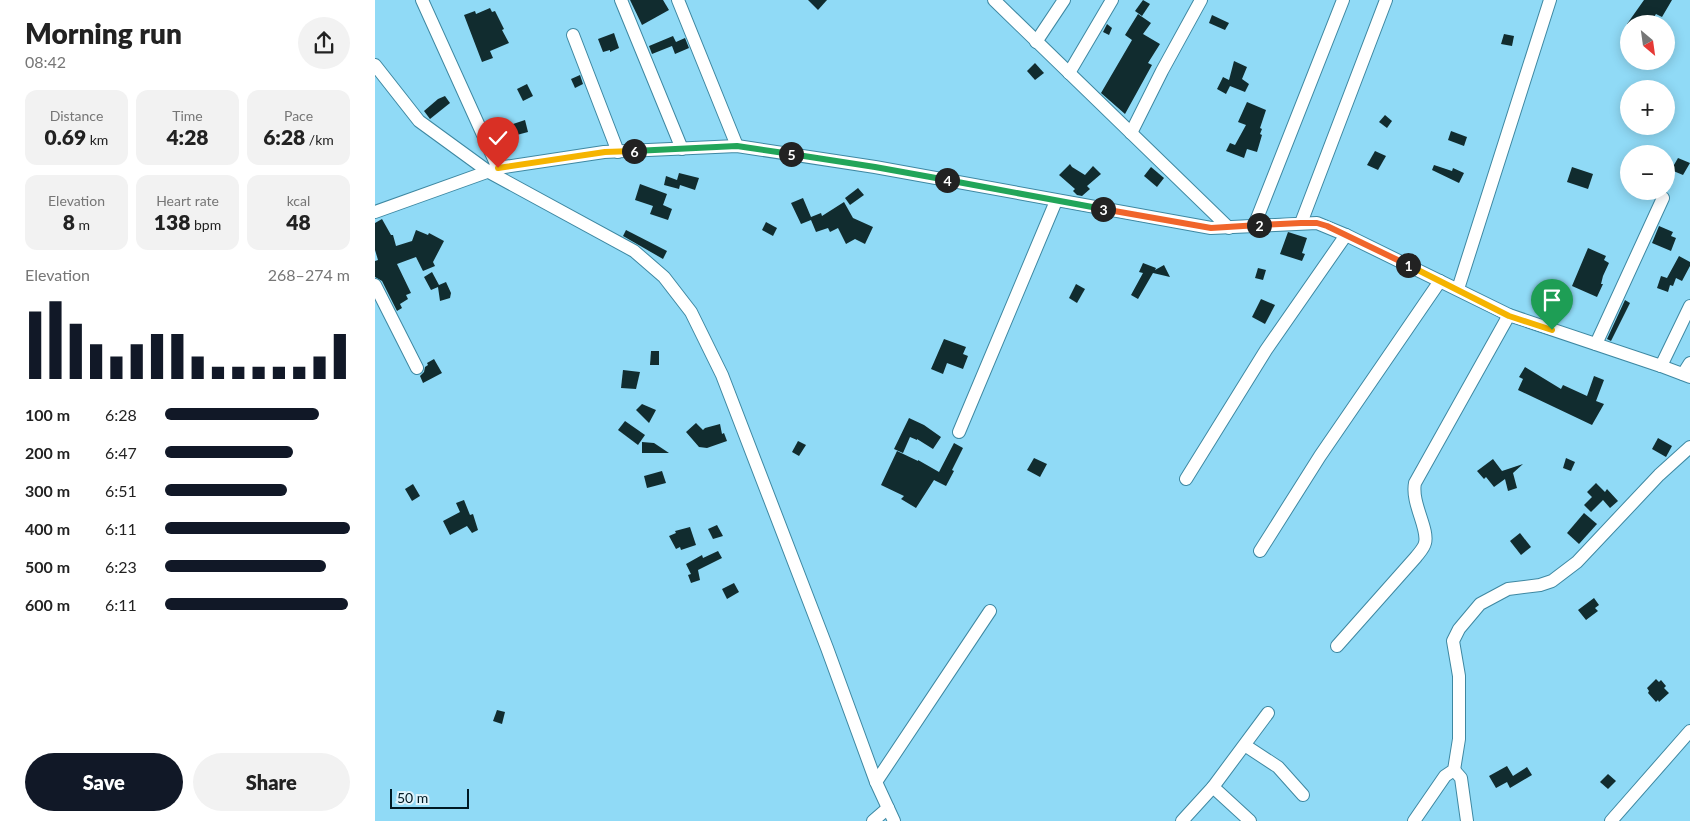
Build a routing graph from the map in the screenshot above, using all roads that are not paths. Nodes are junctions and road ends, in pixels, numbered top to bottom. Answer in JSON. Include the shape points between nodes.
{"nodes":[{"id":1,"x":422,"y":0,"type":"edge"},
{"id":2,"x":621,"y":0,"type":"edge"},
{"id":3,"x":678,"y":0,"type":"edge"},
{"id":4,"x":994,"y":0,"type":"edge"},
{"id":5,"x":1064,"y":0,"type":"edge"},
{"id":6,"x":1112,"y":0,"type":"edge"},
{"id":7,"x":1201,"y":0,"type":"edge"},
{"id":8,"x":1343,"y":0,"type":"edge"},
{"id":9,"x":1386,"y":0,"type":"edge"},
{"id":10,"x":1550,"y":0,"type":"edge"},
{"id":11,"x":573,"y":35,"type":"dead end"},
{"id":12,"x":1035,"y":42,"type":"junction"},
{"id":13,"x":375,"y":65,"type":"edge"},
{"id":14,"x":1069,"y":74,"type":"junction"},
{"id":15,"x":1131,"y":133,"type":"junction"},
{"id":16,"x":737,"y":146,"type":"junction"},
{"id":17,"x":682,"y":149,"type":"junction"},
{"id":18,"x":618,"y":152,"type":"junction"},
{"id":19,"x":494,"y":170,"type":"junction"},
{"id":20,"x":1662,"y":200,"type":"edge"},
{"id":21,"x":1056,"y":201,"type":"junction"},
{"id":22,"x":375,"y":212,"type":"edge"},
{"id":23,"x":1301,"y":223,"type":"junction"},
{"id":24,"x":1254,"y":226,"type":"junction"},
{"id":25,"x":1229,"y":228,"type":"junction"},
{"id":26,"x":1346,"y":235,"type":"junction"},
{"id":27,"x":1440,"y":281,"type":"junction"},
{"id":28,"x":375,"y":285,"type":"edge"},
{"id":29,"x":1458,"y":289,"type":"junction"},
{"id":30,"x":1690,"y":306,"type":"edge"},
{"id":31,"x":1509,"y":316,"type":"junction"},
{"id":32,"x":1596,"y":344,"type":"junction"},
{"id":33,"x":1690,"y":362,"type":"edge"},
{"id":34,"x":1661,"y":366,"type":"junction"},
{"id":35,"x":417,"y":368,"type":"dead end"},
{"id":36,"x":1687,"y":376,"type":"edge"},
{"id":37,"x":959,"y":432,"type":"dead end"},
{"id":38,"x":1690,"y":447,"type":"edge"},
{"id":39,"x":1186,"y":479,"type":"dead end"},
{"id":40,"x":1260,"y":551,"type":"dead end"},
{"id":41,"x":990,"y":611,"type":"dead end"},
{"id":42,"x":1337,"y":646,"type":"dead end"},
{"id":43,"x":1269,"y":713,"type":"dead end"},
{"id":44,"x":1690,"y":731,"type":"edge"},
{"id":45,"x":1246,"y":746,"type":"junction"},
{"id":46,"x":1454,"y":770,"type":"junction"},
{"id":47,"x":876,"y":782,"type":"junction"},
{"id":48,"x":1213,"y":787,"type":"junction"},
{"id":49,"x":1303,"y":796,"type":"dead end"},
{"id":50,"x":888,"y":808,"type":"junction"},
{"id":51,"x":873,"y":821,"type":"edge"},
{"id":52,"x":894,"y":821,"type":"edge"},
{"id":53,"x":1182,"y":821,"type":"edge"},
{"id":54,"x":1250,"y":821,"type":"edge"},
{"id":55,"x":1414,"y":821,"type":"edge"},
{"id":56,"x":1467,"y":821,"type":"edge"},
{"id":57,"x":1611,"y":821,"type":"edge"}],
"edges":[{"from":1,"to":19,"type":"street"},
{"from":2,"to":17,"type":"street"},
{"from":3,"to":16,"type":"street"},
{"from":4,"to":12,"type":"street"},
{"from":5,"to":12,"type":"street"},
{"from":6,"to":14,"type":"street"},
{"from":7,"to":15,"type":"street"},
{"from":8,"to":24,"type":"street"},
{"from":9,"to":23,"type":"street"},
{"from":10,"to":29,"type":"street"},
{"from":11,"to":18,"type":"street"},
{"from":12,"to":14,"type":"street"},
{"from":13,"to":19,"type":"street","via":[[419,122]]},
{"from":14,"to":15,"type":"street"},
{"from":15,"to":25,"type":"street"},
{"from":16,"to":17,"type":"street"},
{"from":16,"to":21,"type":"street","via":[[875,167]]},
{"from":17,"to":18,"type":"street"},
{"from":18,"to":19,"type":"street"},
{"from":19,"to":22,"type":"street"},
{"from":19,"to":47,"type":"street","via":[[634,252],[664,277],[691,312],[722,375]]},
{"from":20,"to":32,"type":"street"},
{"from":21,"to":25,"type":"street","via":[[1211,228]]},
{"from":21,"to":37,"type":"street"},
{"from":23,"to":24,"type":"street"},
{"from":23,"to":26,"type":"street","via":[[1317,223]]},
{"from":24,"to":25,"type":"street"},
{"from":26,"to":27,"type":"street"},
{"from":26,"to":39,"type":"street","via":[[1266,350]]},
{"from":27,"to":29,"type":"street"},
{"from":27,"to":40,"type":"street","via":[[1320,456]]},
{"from":28,"to":35,"type":"street"},
{"from":29,"to":31,"type":"street"},
{"from":30,"to":34,"type":"street"},
{"from":31,"to":32,"type":"street"},
{"from":31,"to":42,"type":"street","via":[[1415,483],[1425,543]]},
{"from":32,"to":34,"type":"street"},
{"from":33,"to":36,"type":"street"},
{"from":34,"to":36,"type":"street"},
{"from":38,"to":46,"type":"street","via":[[1577,562],[1551,581],[1508,589],[1480,604],[1459,629],[1453,641],[1459,676],[1459,739]]},
{"from":41,"to":47,"type":"street"},
{"from":43,"to":45,"type":"street"},
{"from":44,"to":57,"type":"street"},
{"from":45,"to":48,"type":"street"},
{"from":45,"to":49,"type":"street","via":[[1279,767]]},
{"from":46,"to":55,"type":"street","via":[[1445,776]]},
{"from":46,"to":56,"type":"street","via":[[1461,778]]},
{"from":47,"to":50,"type":"street"},
{"from":48,"to":53,"type":"street"},
{"from":48,"to":54,"type":"street"},
{"from":50,"to":51,"type":"street"},
{"from":50,"to":52,"type":"street"}]}
